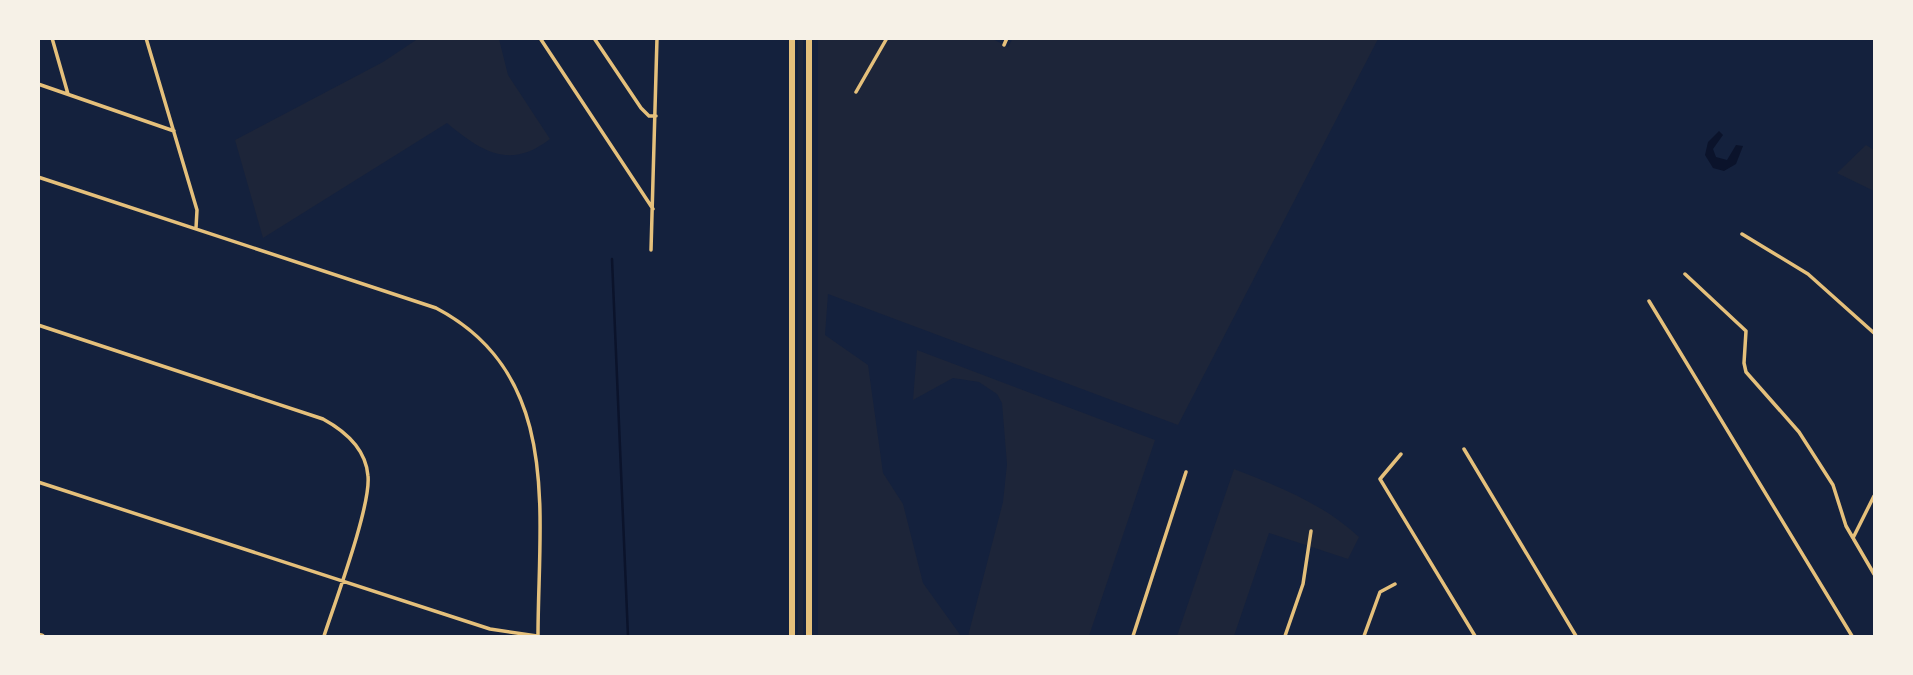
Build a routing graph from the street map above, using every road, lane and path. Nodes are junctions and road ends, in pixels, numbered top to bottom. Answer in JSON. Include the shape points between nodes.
{"nodes":[{"id":1,"x":52,"y":38,"type":"edge"},
{"id":2,"x":146,"y":38,"type":"edge"},
{"id":3,"x":540,"y":38,"type":"edge"},
{"id":4,"x":594,"y":38,"type":"edge"},
{"id":5,"x":657,"y":38,"type":"edge"},
{"id":6,"x":792,"y":38,"type":"edge"},
{"id":7,"x":809,"y":38,"type":"edge"},
{"id":8,"x":887,"y":38,"type":"edge"},
{"id":9,"x":1007,"y":38,"type":"edge"},
{"id":10,"x":1004,"y":45,"type":"dead end"},
{"id":11,"x":38,"y":84,"type":"edge"},
{"id":12,"x":856,"y":92,"type":"dead end"},
{"id":13,"x":68,"y":94,"type":"junction"},
{"id":14,"x":656,"y":116,"type":"junction"},
{"id":15,"x":174,"y":131,"type":"junction"},
{"id":16,"x":38,"y":177,"type":"edge"},
{"id":17,"x":653,"y":209,"type":"junction"},
{"id":18,"x":196,"y":228,"type":"junction"},
{"id":19,"x":1742,"y":234,"type":"dead end"},
{"id":20,"x":651,"y":250,"type":"dead end"},
{"id":21,"x":1685,"y":274,"type":"dead end"},
{"id":22,"x":1649,"y":301,"type":"dead end"},
{"id":23,"x":38,"y":325,"type":"edge"},
{"id":24,"x":1874,"y":333,"type":"edge"},
{"id":25,"x":1464,"y":449,"type":"dead end"},
{"id":26,"x":1401,"y":454,"type":"dead end"},
{"id":27,"x":1186,"y":472,"type":"dead end"},
{"id":28,"x":38,"y":481,"type":"edge"},
{"id":29,"x":1874,"y":496,"type":"edge"},
{"id":30,"x":1311,"y":531,"type":"dead end"},
{"id":31,"x":1853,"y":538,"type":"junction"},
{"id":32,"x":1874,"y":574,"type":"edge"},
{"id":33,"x":342,"y":580,"type":"junction"},
{"id":34,"x":1395,"y":584,"type":"dead end"},
{"id":35,"x":324,"y":636,"type":"edge"},
{"id":36,"x":538,"y":636,"type":"edge"},
{"id":37,"x":792,"y":636,"type":"edge"},
{"id":38,"x":809,"y":636,"type":"edge"},
{"id":39,"x":1133,"y":636,"type":"edge"},
{"id":40,"x":1285,"y":636,"type":"edge"},
{"id":41,"x":1364,"y":636,"type":"edge"},
{"id":42,"x":1475,"y":636,"type":"edge"},
{"id":43,"x":1576,"y":636,"type":"edge"},
{"id":44,"x":1852,"y":636,"type":"edge"}],
"edges":[{"from":1,"to":13,"type":"street"},
{"from":2,"to":15,"type":"street"},
{"from":3,"to":17,"type":"street"},
{"from":4,"to":14,"type":"street","via":[[641,108]]},
{"from":5,"to":14,"type":"street"},
{"from":6,"to":37,"type":"highway"},
{"from":7,"to":38,"type":"highway"},
{"from":8,"to":12,"type":"street"},
{"from":9,"to":10,"type":"street"},
{"from":11,"to":13,"type":"street"},
{"from":13,"to":15,"type":"street"},
{"from":14,"to":17,"type":"street"},
{"from":15,"to":18,"type":"street","via":[[197,210]]},
{"from":16,"to":18,"type":"street"},
{"from":17,"to":20,"type":"street"},
{"from":18,"to":36,"type":"street","via":[[436,308],[472,333],[498,359],[514,383],[535,439]]},
{"from":19,"to":24,"type":"street","via":[[1808,274]]},
{"from":21,"to":31,"type":"street","via":[[1746,331],[1744,368],[1788,418],[1833,485]]},
{"from":22,"to":44,"type":"street"},
{"from":23,"to":33,"type":"street","via":[[323,419],[338,428],[361,453],[369,478]]},
{"from":25,"to":43,"type":"street"},
{"from":26,"to":42,"type":"street","via":[[1380,479]]},
{"from":27,"to":39,"type":"street"},
{"from":28,"to":33,"type":"street"},
{"from":29,"to":31,"type":"street"},
{"from":30,"to":40,"type":"street","via":[[1303,584]]},
{"from":31,"to":32,"type":"street"},
{"from":33,"to":35,"type":"street"},
{"from":33,"to":36,"type":"street","via":[[490,629]]},
{"from":34,"to":41,"type":"street","via":[[1380,593]]}]}
